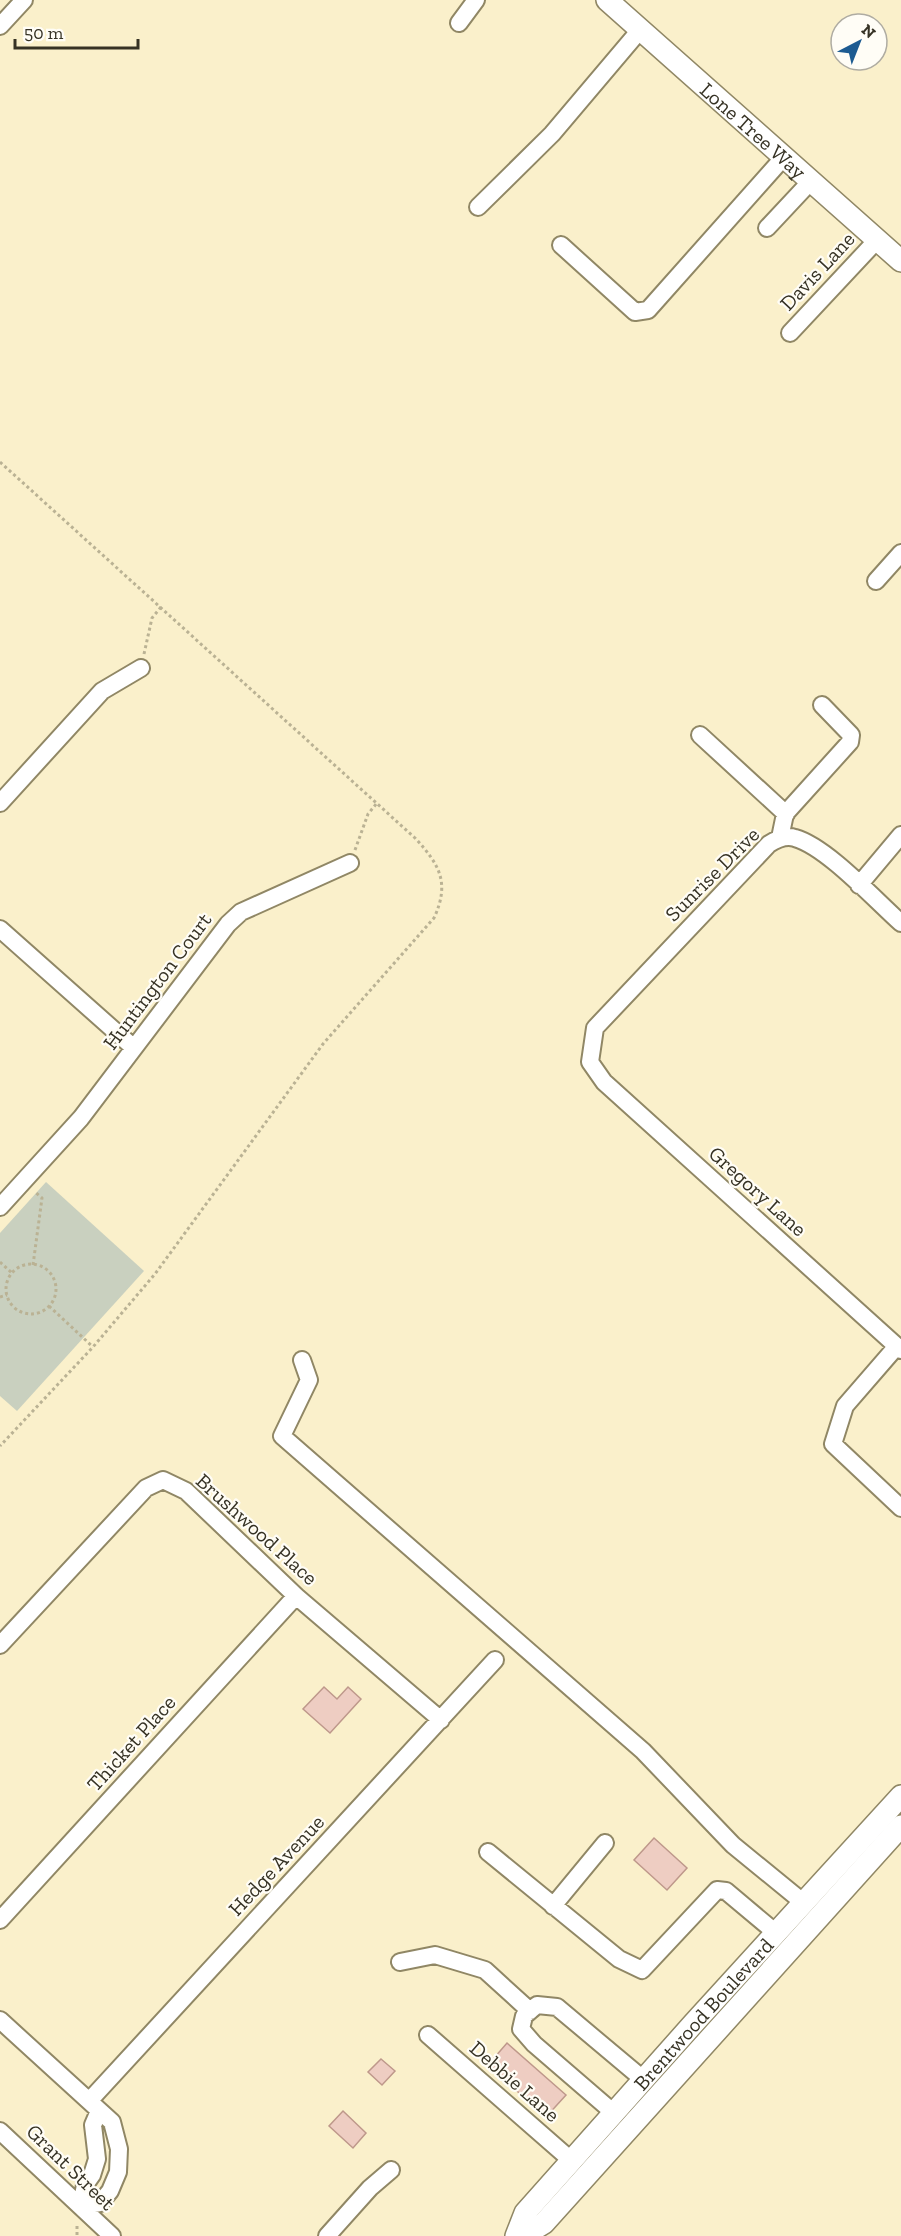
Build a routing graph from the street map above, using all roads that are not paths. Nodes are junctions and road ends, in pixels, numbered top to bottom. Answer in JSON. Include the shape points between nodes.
{"nodes":[{"id":1,"x":24,"y":0,"type":"edge"},
{"id":2,"x":476,"y":0,"type":"edge"},
{"id":3,"x":607,"y":0,"type":"edge"},
{"id":4,"x":459,"y":23,"type":"dead end"},
{"id":5,"x":0,"y":26,"type":"edge"},
{"id":6,"x":640,"y":30,"type":"junction"},
{"id":7,"x":784,"y":157,"type":"junction"},
{"id":8,"x":811,"y":181,"type":"junction"},
{"id":9,"x":478,"y":207,"type":"dead end"},
{"id":10,"x":767,"y":228,"type":"dead end"},
{"id":11,"x":877,"y":240,"type":"junction"},
{"id":12,"x":561,"y":245,"type":"dead end"},
{"id":13,"x":901,"y":261,"type":"edge"},
{"id":14,"x":790,"y":333,"type":"dead end"},
{"id":15,"x":901,"y":553,"type":"edge"},
{"id":16,"x":876,"y":581,"type":"dead end"},
{"id":17,"x":141,"y":668,"type":"road end"},
{"id":18,"x":822,"y":705,"type":"dead end"},
{"id":19,"x":700,"y":735,"type":"dead end"},
{"id":20,"x":0,"y":803,"type":"edge"},
{"id":21,"x":786,"y":814,"type":"junction"},
{"id":22,"x":901,"y":835,"type":"edge"},
{"id":23,"x":780,"y":838,"type":"junction"},
{"id":24,"x":351,"y":863,"type":"road end"},
{"id":25,"x":859,"y":885,"type":"junction"},
{"id":26,"x":901,"y":923,"type":"edge"},
{"id":27,"x":0,"y":929,"type":"edge"},
{"id":28,"x":134,"y":1048,"type":"junction"},
{"id":29,"x":590,"y":1062,"type":"joint"},
{"id":30,"x":0,"y":1207,"type":"edge"},
{"id":31,"x":899,"y":1348,"type":"edge"},
{"id":32,"x":302,"y":1360,"type":"dead end"},
{"id":33,"x":901,"y":1508,"type":"edge"},
{"id":34,"x":296,"y":1596,"type":"junction"},
{"id":35,"x":0,"y":1645,"type":"edge"},
{"id":36,"x":495,"y":1660,"type":"dead end"},
{"id":37,"x":441,"y":1720,"type":"junction"},
{"id":38,"x":901,"y":1797,"type":"edge"},
{"id":39,"x":901,"y":1826,"type":"edge"},
{"id":40,"x":605,"y":1843,"type":"dead end"},
{"id":41,"x":488,"y":1852,"type":"dead end"},
{"id":42,"x":804,"y":1903,"type":"junction"},
{"id":43,"x":553,"y":1905,"type":"junction"},
{"id":44,"x":0,"y":1920,"type":"edge"},
{"id":45,"x":776,"y":1934,"type":"junction"},
{"id":46,"x":400,"y":1962,"type":"dead end"},
{"id":47,"x":530,"y":2011,"type":"junction"},
{"id":48,"x":0,"y":2020,"type":"edge"},
{"id":49,"x":428,"y":2035,"type":"dead end"},
{"id":50,"x":644,"y":2080,"type":"junction"},
{"id":51,"x":94,"y":2105,"type":"junction"},
{"id":52,"x":614,"y":2113,"type":"junction"},
{"id":53,"x":0,"y":2131,"type":"edge"},
{"id":54,"x":572,"y":2161,"type":"junction"},
{"id":55,"x":391,"y":2170,"type":"dead end"},
{"id":56,"x":81,"y":2206,"type":"junction"},
{"id":57,"x":112,"y":2236,"type":"edge"},
{"id":58,"x":327,"y":2236,"type":"edge"},
{"id":59,"x":516,"y":2236,"type":"edge"},
{"id":60,"x":523,"y":2236,"type":"edge"}],
"edges":[{"from":1,"to":5,"type":"street"},
{"from":2,"to":4,"type":"street"},
{"from":3,"to":6,"type":"main road","name":"Lone Tree Way"},
{"from":6,"to":7,"type":"main road","name":"Lone Tree Way"},
{"from":6,"to":9,"type":"street","via":[[552,134]]},
{"from":7,"to":8,"type":"main road","name":"Lone Tree Way"},
{"from":7,"to":12,"type":"street","via":[[648,310],[635,312]]},
{"from":8,"to":10,"type":"street"},
{"from":8,"to":11,"type":"main road","name":"Lone Tree Way"},
{"from":11,"to":13,"type":"main road","name":"Lone Tree Way"},
{"from":11,"to":14,"type":"street","name":"Davis Lane"},
{"from":15,"to":16,"type":"street"},
{"from":17,"to":20,"type":"street","via":[[102,691]]},
{"from":18,"to":21,"type":"street","via":[[851,735],[850,742]]},
{"from":19,"to":21,"type":"street"},
{"from":21,"to":23,"type":"street"},
{"from":22,"to":25,"type":"street"},
{"from":23,"to":25,"type":"street","name":"Sunrise Drive","via":[[794,837],[821,851]]},
{"from":23,"to":29,"type":"street","name":"Sunrise Drive","via":[[769,844],[595,1028]]},
{"from":24,"to":28,"type":"street","name":"Huntington Court","via":[[241,912],[214,939]]},
{"from":25,"to":26,"type":"street","name":"Sunrise Drive"},
{"from":27,"to":28,"type":"street"},
{"from":28,"to":30,"type":"street","name":"Huntington Court","via":[[81,1118]]},
{"from":29,"to":31,"type":"street","name":"Gregory Lane","via":[[604,1082]]},
{"from":31,"to":33,"type":"street","via":[[845,1406],[833,1444]]},
{"from":32,"to":42,"type":"street","via":[[309,1380],[282,1436],[642,1751],[733,1845]]},
{"from":34,"to":35,"type":"street","name":"Brushwood Place","via":[[186,1491],[163,1480],[146,1488]]},
{"from":34,"to":37,"type":"street","name":"Brushwood Place"},
{"from":34,"to":44,"type":"street","name":"Thicket Place"},
{"from":36,"to":37,"type":"street","name":"Hedge Avenue"},
{"from":37,"to":51,"type":"street","name":"Hedge Avenue"},
{"from":38,"to":42,"type":"main road","name":"Brentwood Boulevard"},
{"from":39,"to":60,"type":"main road","name":"Brentwood Boulevard","via":[[544,2223]]},
{"from":40,"to":43,"type":"street"},
{"from":41,"to":43,"type":"street"},
{"from":42,"to":45,"type":"main road","name":"Brentwood Boulevard"},
{"from":43,"to":45,"type":"street","via":[[619,1959],[642,1970],[717,1890],[726,1891]]},
{"from":45,"to":50,"type":"main road","name":"Brentwood Boulevard"},
{"from":46,"to":47,"type":"street","via":[[435,1955],[485,1970]]},
{"from":47,"to":50,"type":"street","via":[[537,2005],[557,2007]]},
{"from":47,"to":52,"type":"street","via":[[524,2016],[521,2029]]},
{"from":48,"to":51,"type":"street"},
{"from":49,"to":54,"type":"street","name":"Debbie Lane"},
{"from":50,"to":52,"type":"main road","name":"Brentwood Boulevard"},
{"from":51,"to":56,"type":"street","via":[[97,2159]]},
{"from":51,"to":56,"type":"street","via":[[112,2122],[119,2150],[118,2172],[100,2203]]},
{"from":52,"to":54,"type":"main road","name":"Brentwood Boulevard"},
{"from":53,"to":56,"type":"street","name":"Grant Street"},
{"from":54,"to":59,"type":"main road","name":"Brentwood Boulevard","via":[[525,2213]]},
{"from":55,"to":58,"type":"street"},
{"from":56,"to":57,"type":"street","name":"Grant Street"}]}
